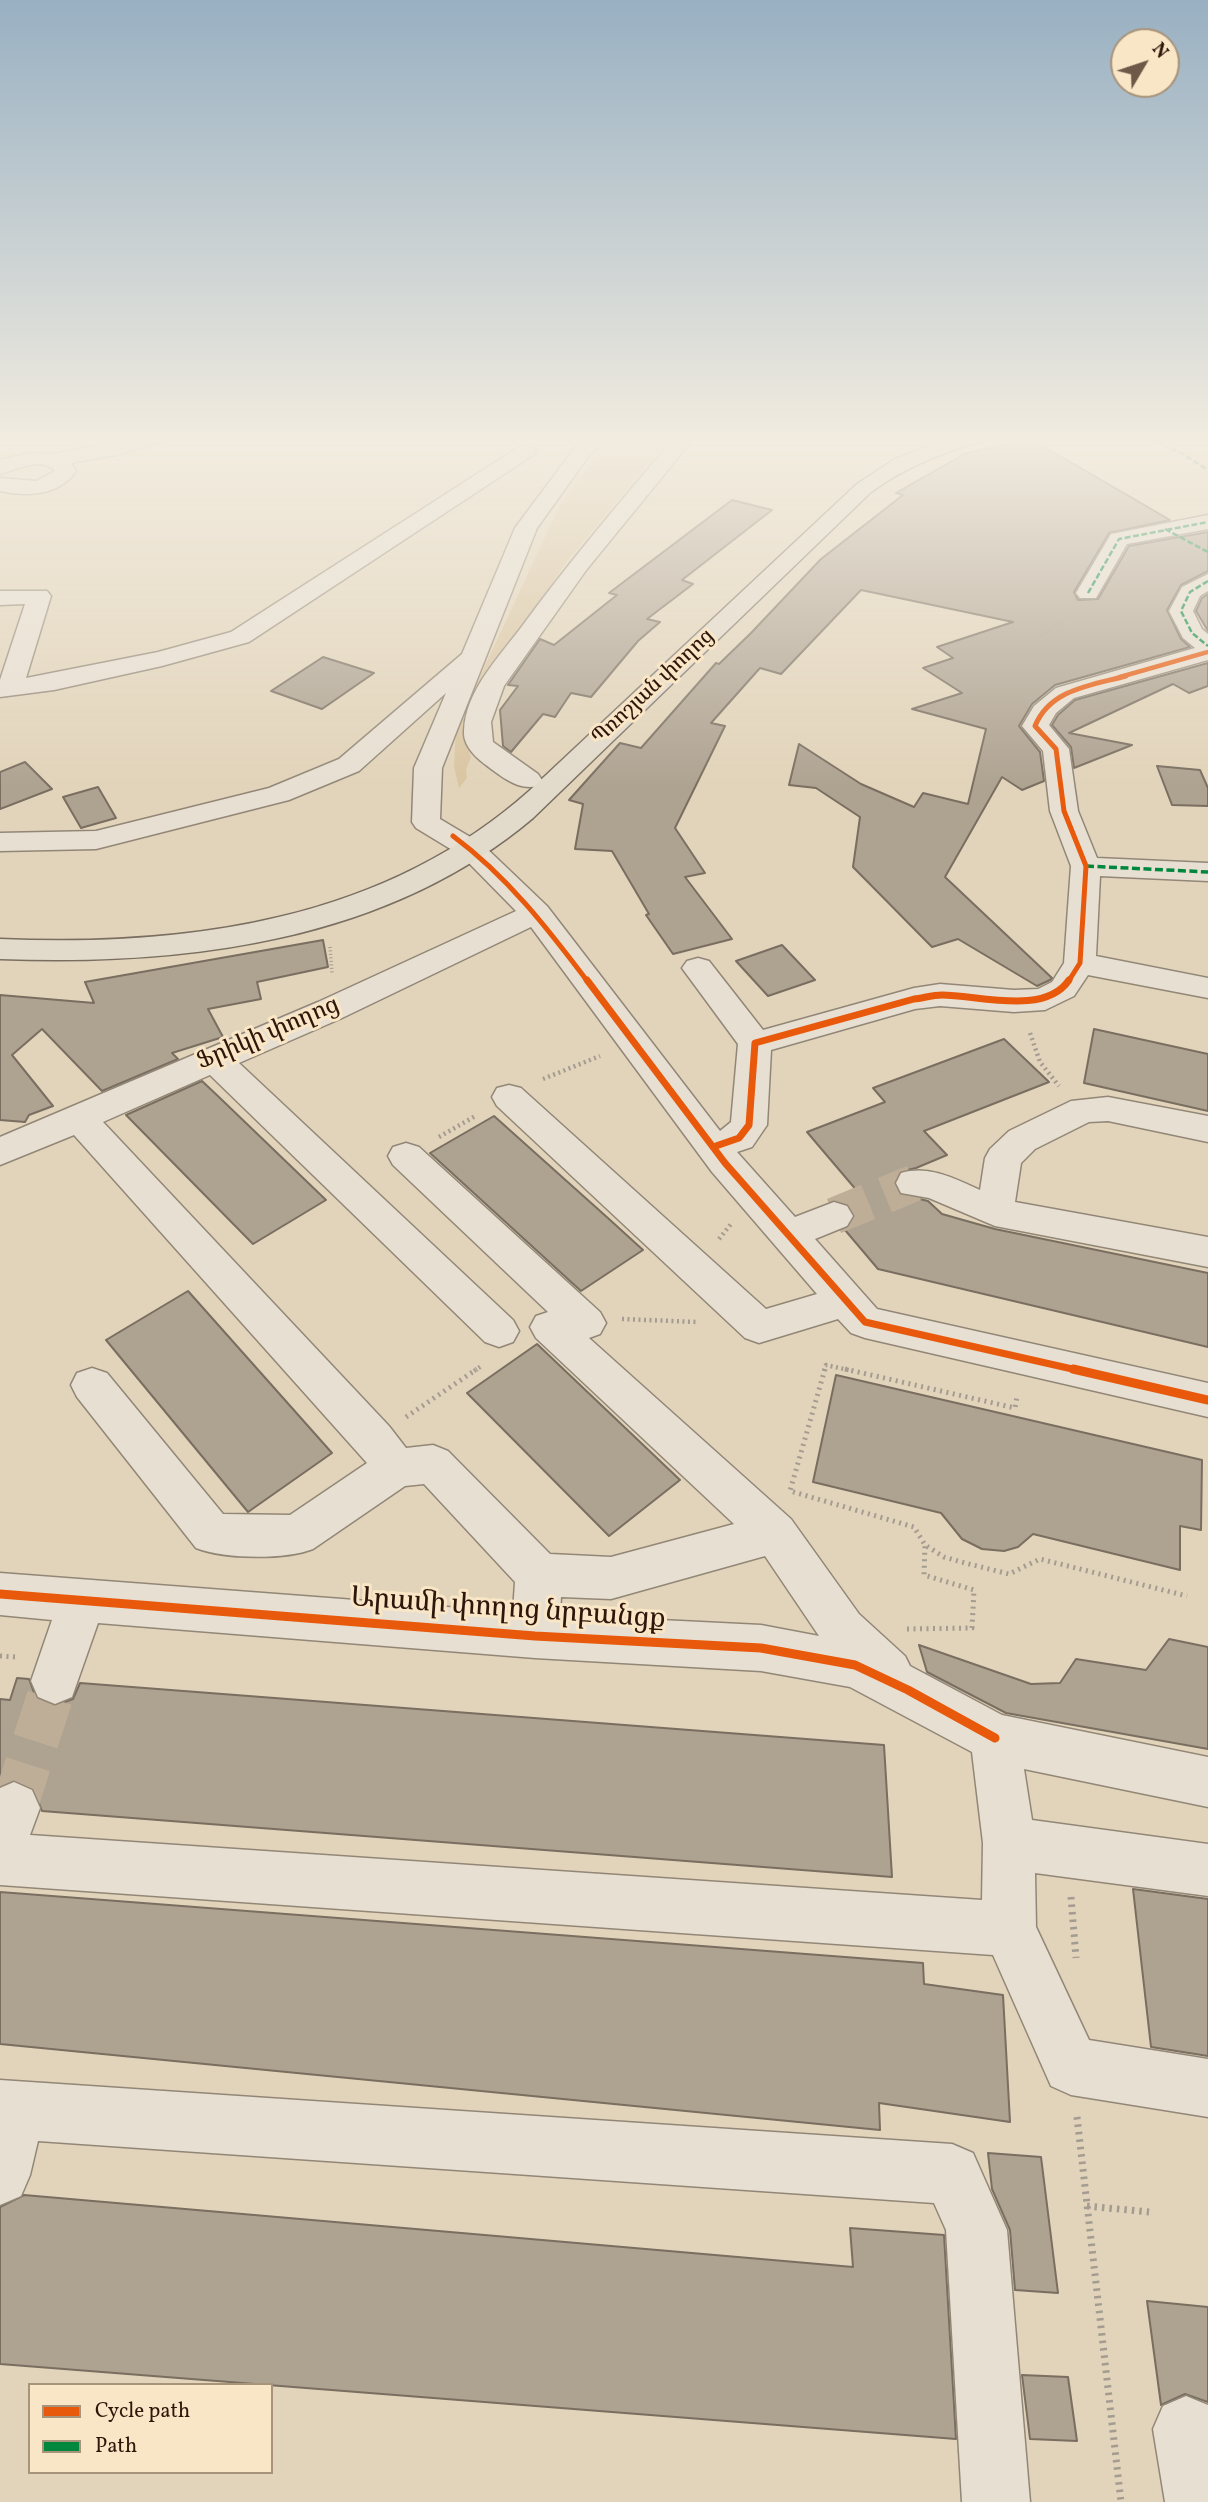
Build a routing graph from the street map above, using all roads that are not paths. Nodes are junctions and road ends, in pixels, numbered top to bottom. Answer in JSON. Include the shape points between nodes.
{"nodes":[{"id":1,"x":363,"y":555,"type":"edge"},
{"id":2,"x":515,"y":555,"type":"edge"},
{"id":3,"x":587,"y":555,"type":"edge"},
{"id":4,"x":772,"y":555,"type":"edge"},
{"id":5,"x":796,"y":555,"type":"edge"},
{"id":6,"x":1110,"y":555,"type":"edge"},
{"id":7,"x":1208,"y":581,"type":"edge"},
{"id":8,"x":1088,"y":593,"type":"road end"},
{"id":9,"x":0,"y":598,"type":"edge"},
{"id":10,"x":1208,"y":646,"type":"edge"},
{"id":11,"x":1208,"y":652,"type":"edge"},
{"id":12,"x":476,"y":653,"type":"junction"},
{"id":13,"x":5,"y":689,"type":"edge"},
{"id":14,"x":528,"y":780,"type":"junction"},
{"id":15,"x":0,"y":842,"type":"edge"},
{"id":16,"x":462,"y":843,"type":"junction"},
{"id":17,"x":1086,"y":866,"type":"junction"},
{"id":18,"x":1208,"y":873,"type":"edge"},
{"id":19,"x":536,"y":913,"type":"junction"},
{"id":20,"x":0,"y":923,"type":"edge"},
{"id":21,"x":0,"y":949,"type":"edge"},
{"id":22,"x":1080,"y":963,"type":"junction"},
{"id":23,"x":698,"y":968,"type":"dead end"},
{"id":24,"x":1208,"y":988,"type":"edge"},
{"id":25,"x":755,"y":1044,"type":"junction"},
{"id":26,"x":214,"y":1059,"type":"junction"},
{"id":27,"x":509,"y":1097,"type":"dead end"},
{"id":28,"x":80,"y":1119,"type":"junction"},
{"id":29,"x":1208,"y":1129,"type":"edge"},
{"id":30,"x":713,"y":1147,"type":"junction"},
{"id":31,"x":0,"y":1152,"type":"edge"},
{"id":32,"x":406,"y":1156,"type":"dead end"},
{"id":33,"x":914,"y":1183,"type":"tunnel mouth"},
{"id":34,"x":995,"y":1212,"type":"junction"},
{"id":35,"x":834,"y":1216,"type":"tunnel mouth"},
{"id":36,"x":788,"y":1235,"type":"junction"},
{"id":37,"x":1208,"y":1252,"type":"edge"},
{"id":38,"x":846,"y":1300,"type":"junction"},
{"id":39,"x":499,"y":1331,"type":"dead end"},
{"id":40,"x":92,"y":1385,"type":"dead end"},
{"id":41,"x":1208,"y":1400,"type":"edge"},
{"id":42,"x":385,"y":1454,"type":"junction"},
{"id":43,"x":775,"y":1533,"type":"junction"},
{"id":44,"x":539,"y":1575,"type":"junction"},
{"id":45,"x":0,"y":1594,"type":"edge"},
{"id":46,"x":83,"y":1599,"type":"junction"},
{"id":47,"x":535,"y":1636,"type":"junction"},
{"id":48,"x":55,"y":1681,"type":"tunnel mouth"},
{"id":49,"x":908,"y":1690,"type":"junction"},
{"id":50,"x":995,"y":1738,"type":"junction"},
{"id":51,"x":1208,"y":1782,"type":"edge"},
{"id":52,"x":1009,"y":1843,"type":"junction"},
{"id":53,"x":0,"y":1859,"type":"edge"},
{"id":54,"x":1208,"y":1870,"type":"edge"},
{"id":55,"x":1009,"y":1929,"type":"junction"},
{"id":56,"x":1208,"y":2088,"type":"edge"},
{"id":57,"x":8,"y":2110,"type":"edge"},
{"id":58,"x":0,"y":2175,"type":"edge"},
{"id":59,"x":1186,"y":2430,"type":"dead end"},
{"id":60,"x":996,"y":2502,"type":"edge"},
{"id":61,"x":1199,"y":2502,"type":"edge"}],
"edges":[{"from":1,"to":13,"type":"street","via":[[240,637],[162,659]]},
{"from":2,"to":12,"type":"street"},
{"from":3,"to":14,"type":"street","via":[[491,686],[475,729],[481,749]]},
{"from":4,"to":14,"type":"main road","name":"Պռոշյան փողոց"},
{"from":5,"to":16,"type":"main road","name":"Պռոշյան փողոց","via":[[516,817]]},
{"from":6,"to":8,"type":"street"},
{"from":7,"to":10,"type":"street","via":[[1190,592],[1181,611],[1192,633]]},
{"from":9,"to":13,"type":"street","via":[[39,596]]},
{"from":11,"to":17,"type":"street","via":[[1065,693],[1036,720],[1035,726],[1056,750],[1064,811]]},
{"from":12,"to":15,"type":"street","via":[[349,765],[279,794],[96,840]]},
{"from":12,"to":16,"type":"street","via":[[428,768],[426,822]]},
{"from":14,"to":16,"type":"main road","name":"Պռոշյան փողոց"},
{"from":16,"to":19,"type":"street"},
{"from":16,"to":20,"type":"main road","via":[[277,904],[229,915],[105,930]]},
{"from":16,"to":21,"type":"main road","via":[[399,888],[288,928],[181,947],[111,952]]},
{"from":17,"to":18,"type":"street"},
{"from":17,"to":22,"type":"street"},
{"from":19,"to":26,"type":"street","name":"Ֆրիկի փողոց"},
{"from":19,"to":30,"type":"street"},
{"from":22,"to":24,"type":"street"},
{"from":22,"to":25,"type":"street","via":[[1063,989],[1045,999],[927,997]]},
{"from":23,"to":25,"type":"street"},
{"from":25,"to":30,"type":"street","via":[[749,1125],[739,1138]]},
{"from":26,"to":28,"type":"street","name":"Ֆրիկի փողոց"},
{"from":26,"to":39,"type":"street"},
{"from":27,"to":38,"type":"street","via":[[759,1327]]},
{"from":28,"to":31,"type":"street","name":"Ֆրիկի փողոց"},
{"from":28,"to":42,"type":"street"},
{"from":29,"to":34,"type":"street","via":[[1108,1109],[1083,1110],[1022,1140],[1003,1157]]},
{"from":30,"to":36,"type":"street"},
{"from":32,"to":43,"type":"street"},
{"from":33,"to":34,"type":"street","via":[[934,1185]]},
{"from":34,"to":37,"type":"street"},
{"from":35,"to":36,"type":"street"},
{"from":36,"to":38,"type":"street"},
{"from":38,"to":41,"type":"street","via":[[865,1322]]},
{"from":40,"to":42,"type":"street","via":[[212,1534],[297,1535]]},
{"from":42,"to":44,"type":"street","via":[[433,1464]]},
{"from":43,"to":44,"type":"street","via":[[611,1578]]},
{"from":43,"to":49,"type":"street","via":[[842,1630]]},
{"from":44,"to":47,"type":"street"},
{"from":45,"to":46,"type":"street","name":"Արամի փողոց նրբանցք"},
{"from":46,"to":47,"type":"street","name":"Արամի փողոց նրբանցք"},
{"from":46,"to":48,"type":"street"},
{"from":47,"to":49,"type":"street","name":"Արամի փողոց նրբանցք","via":[[761,1648],[855,1665]]},
{"from":49,"to":50,"type":"street","name":"Արամի փողոց նրբանցք"},
{"from":50,"to":51,"type":"street","name":"Արամի փողոց նրբանցք"},
{"from":50,"to":52,"type":"street"},
{"from":52,"to":54,"type":"street"},
{"from":52,"to":55,"type":"street"},
{"from":53,"to":55,"type":"street"},
{"from":55,"to":56,"type":"street","via":[[1071,2066]]},
{"from":57,"to":58,"type":"street"},
{"from":57,"to":60,"type":"street","via":[[952,2174],[976,2230]]},
{"from":59,"to":61,"type":"street"}]}
